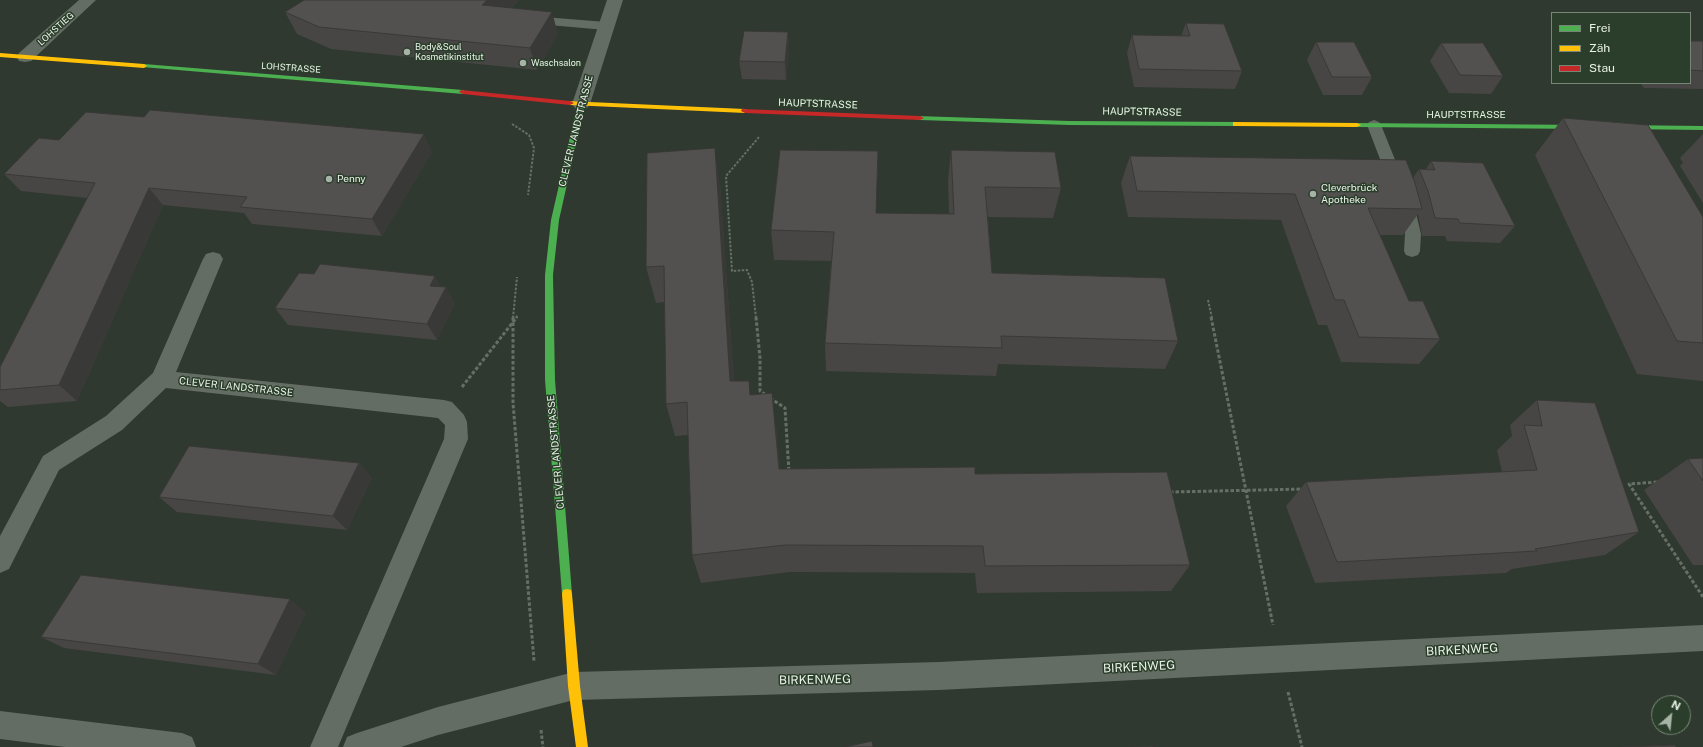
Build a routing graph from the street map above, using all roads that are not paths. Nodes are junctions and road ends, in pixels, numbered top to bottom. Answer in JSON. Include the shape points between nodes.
{"nodes":[{"id":1,"x":88,"y":0,"type":"edge"},
{"id":2,"x":615,"y":0,"type":"edge"},
{"id":3,"x":522,"y":20,"type":"edge"},
{"id":4,"x":606,"y":26,"type":"junction"},
{"id":5,"x":0,"y":55,"type":"edge"},
{"id":6,"x":25,"y":58,"type":"junction"},
{"id":7,"x":581,"y":104,"type":"junction"},
{"id":8,"x":1374,"y":126,"type":"junction"},
{"id":9,"x":1595,"y":127,"type":"edge"},
{"id":10,"x":1611,"y":127,"type":"edge"},
{"id":11,"x":1635,"y":128,"type":"junction"},
{"id":12,"x":1703,"y":128,"type":"edge"},
{"id":13,"x":1643,"y":141,"type":"edge"},
{"id":14,"x":1412,"y":251,"type":"dead end"},
{"id":15,"x":213,"y":259,"type":"dead end"},
{"id":16,"x":162,"y":379,"type":"junction"},
{"id":17,"x":0,"y":561,"type":"edge"},
{"id":18,"x":1703,"y":638,"type":"edge"},
{"id":19,"x":574,"y":686,"type":"junction"},
{"id":20,"x":0,"y":725,"type":"edge"},
{"id":21,"x":182,"y":747,"type":"edge"},
{"id":22,"x":324,"y":747,"type":"edge"},
{"id":23,"x":357,"y":747,"type":"edge"},
{"id":24,"x":582,"y":747,"type":"edge"}],
"edges":[{"from":1,"to":6,"type":"street","name":"LOHSTIEG"},
{"from":2,"to":4,"type":"street","name":"CLEVER LANDSTRASSE"},
{"from":3,"to":4,"type":"lane"},
{"from":4,"to":7,"type":"street","name":"CLEVER LANDSTRASSE"},
{"from":5,"to":6,"type":"main road","name":"LOHSTRASSE"},
{"from":6,"to":7,"type":"main road","name":"LOHSTRASSE","via":[[420,88]]},
{"from":7,"to":8,"type":"main road","name":"HAUPTSTRASSE","via":[[964,120]]},
{"from":7,"to":19,"type":"main road","name":"CLEVER LANDSTRASSE","via":[[555,220],[549,275],[550,380]]},
{"from":8,"to":9,"type":"main road","name":"HAUPTSTRASSE"},
{"from":8,"to":14,"type":"lane","via":[[1407,209],[1413,234]]},
{"from":10,"to":11,"type":"main road"},
{"from":11,"to":12,"type":"main road"},
{"from":11,"to":13,"type":"lane"},
{"from":15,"to":16,"type":"street"},
{"from":16,"to":17,"type":"street","via":[[114,423],[51,463]]},
{"from":16,"to":22,"type":"street","name":"CLEVER LANDSTRASSE","via":[[444,409],[456,422],[456,439]]},
{"from":18,"to":19,"type":"street","name":"BIRKENWEG","via":[[939,676]]},
{"from":19,"to":23,"type":"street","via":[[438,721]]},
{"from":19,"to":24,"type":"main road","name":"CLEVER LANDSTRASSE"},
{"from":20,"to":21,"type":"street"}]}
